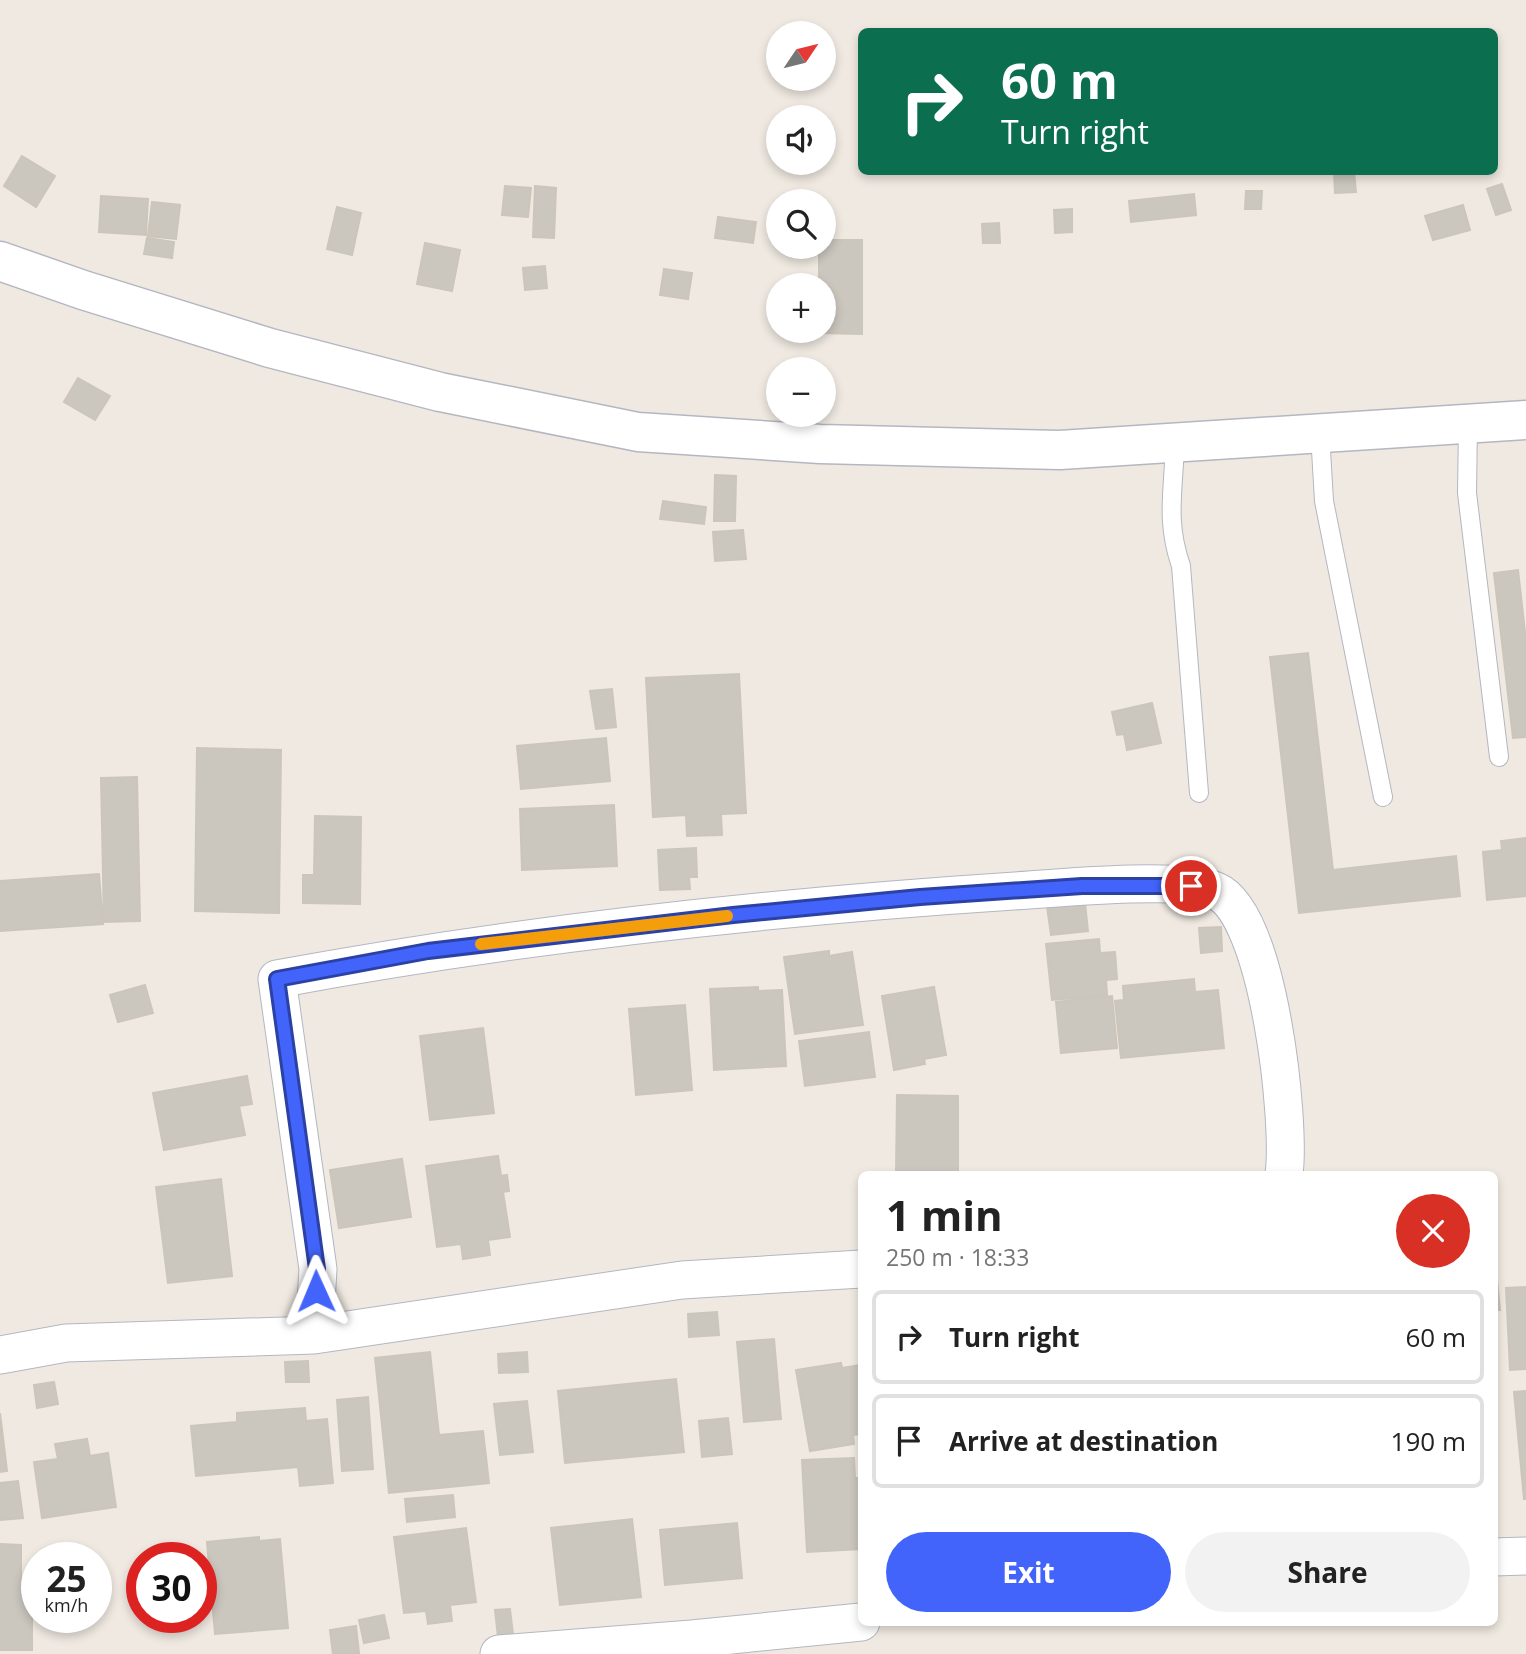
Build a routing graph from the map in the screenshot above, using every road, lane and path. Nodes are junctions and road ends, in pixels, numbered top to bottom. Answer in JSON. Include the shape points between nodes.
{"nodes":[{"id":1,"x":0,"y":261,"type":"edge"},
{"id":2,"x":1526,"y":420,"type":"edge"},
{"id":3,"x":1468,"y":424,"type":"junction"},
{"id":4,"x":1320,"y":433,"type":"junction"},
{"id":5,"x":1175,"y":442,"type":"junction"},
{"id":6,"x":1499,"y":757,"type":"dead end"},
{"id":7,"x":1199,"y":793,"type":"dead end"},
{"id":8,"x":1383,"y":797,"type":"dead end"},
{"id":9,"x":1284,"y":1171,"type":"edge"},
{"id":10,"x":858,"y":1269,"type":"edge"},
{"id":11,"x":314,"y":1335,"type":"junction"},
{"id":12,"x":0,"y":1355,"type":"edge"},
{"id":13,"x":1526,"y":1556,"type":"edge"},
{"id":14,"x":1498,"y":1557,"type":"edge"},
{"id":15,"x":858,"y":1622,"type":"edge"},
{"id":16,"x":499,"y":1654,"type":"edge"},
{"id":17,"x":506,"y":1654,"type":"edge"}],
"edges":[{"from":1,"to":5,"type":"main road","via":[[270,348],[440,392],[638,432],[820,444],[1060,450]]},
{"from":2,"to":3,"type":"main road"},
{"from":3,"to":4,"type":"main road"},
{"from":3,"to":6,"type":"lane","via":[[1467,493]]},
{"from":4,"to":5,"type":"main road"},
{"from":4,"to":8,"type":"lane","via":[[1324,501]]},
{"from":5,"to":7,"type":"lane","via":[[1169,517],[1181,566]]},
{"from":9,"to":11,"type":"street","via":[[1274,1037],[1262,968],[1243,916],[1217,891],[1191,886],[1082,886],[920,897],[428,951],[277,979],[317,1269]]},
{"from":10,"to":11,"type":"street","via":[[682,1280]]},
{"from":11,"to":12,"type":"street","via":[[66,1343]]},
{"from":13,"to":14,"type":"street"},
{"from":15,"to":17,"type":"street"},
{"from":16,"to":17,"type":"street"}]}
